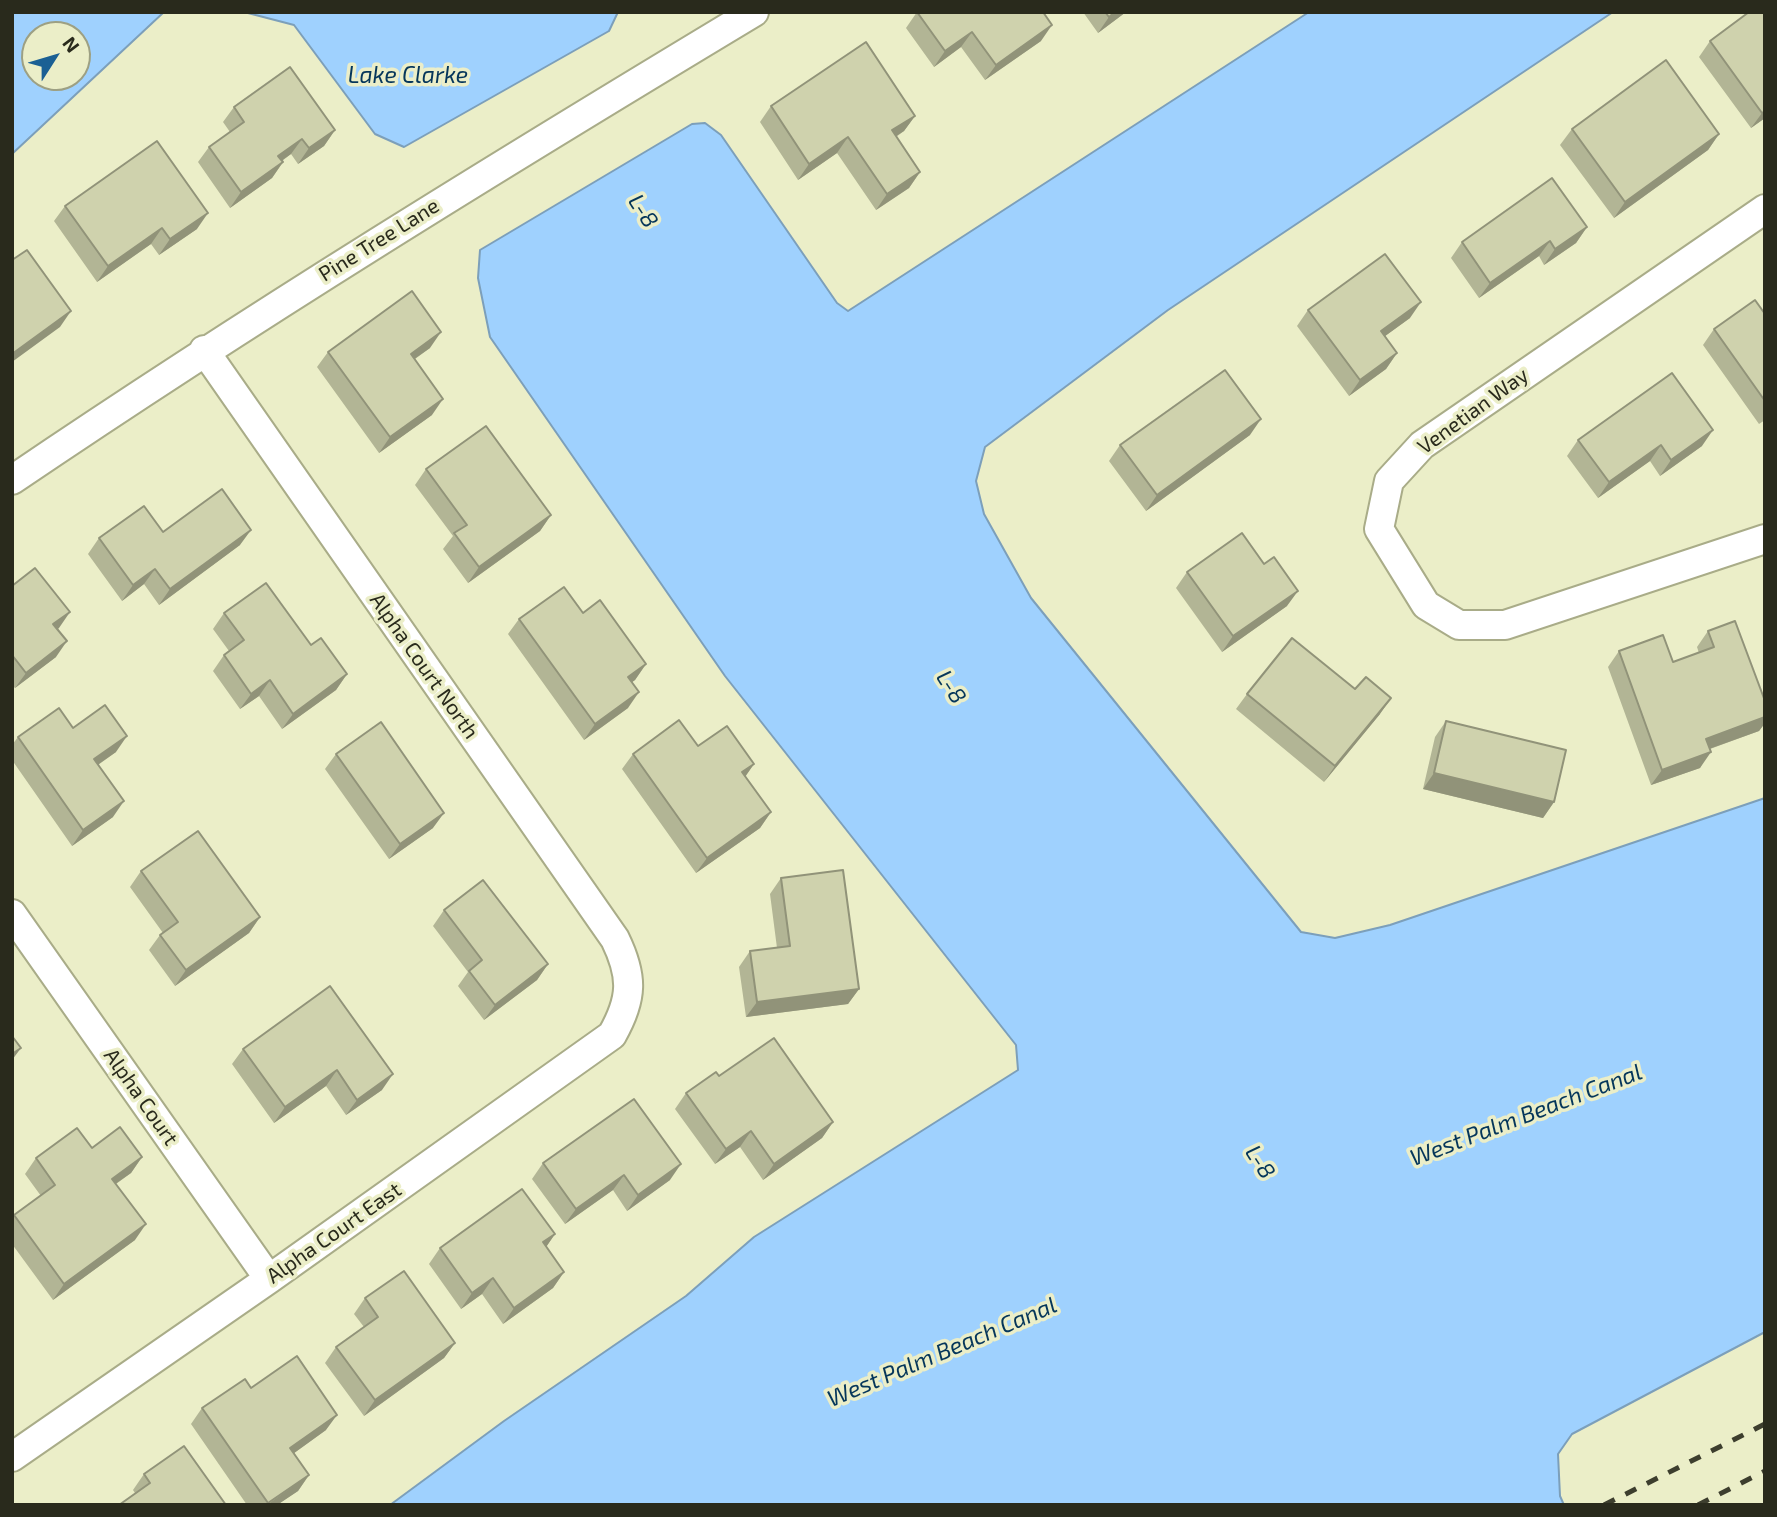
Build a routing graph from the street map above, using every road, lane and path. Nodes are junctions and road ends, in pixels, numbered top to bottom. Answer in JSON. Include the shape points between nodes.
{"nodes":[{"id":1,"x":754,"y":12,"type":"edge"},
{"id":2,"x":1765,"y":209,"type":"edge"},
{"id":3,"x":204,"y":350,"type":"junction"},
{"id":4,"x":12,"y":480,"type":"edge"},
{"id":5,"x":1765,"y":539,"type":"edge"},
{"id":6,"x":12,"y":914,"type":"edge"},
{"id":7,"x":629,"y":988,"type":"joint"},
{"id":8,"x":269,"y":1279,"type":"junction"},
{"id":9,"x":12,"y":1457,"type":"edge"}],
"edges":[{"from":1,"to":3,"type":"street","name":"Pine Tree Lane"},
{"from":2,"to":5,"type":"street","name":"Venetian Way","via":[[1422,445],[1389,481],[1379,529],[1426,605],[1459,625],[1505,625]]},
{"from":3,"to":4,"type":"street","name":"Pine Tree Lane"},
{"from":3,"to":7,"type":"street","name":"Alpha Court North","via":[[615,939],[626,963]]},
{"from":6,"to":8,"type":"street","name":"Alpha Court"},
{"from":7,"to":8,"type":"street","name":"Alpha Court East","via":[[625,1013],[612,1035]]},
{"from":8,"to":9,"type":"street","name":"Alpha Court East"}]}
